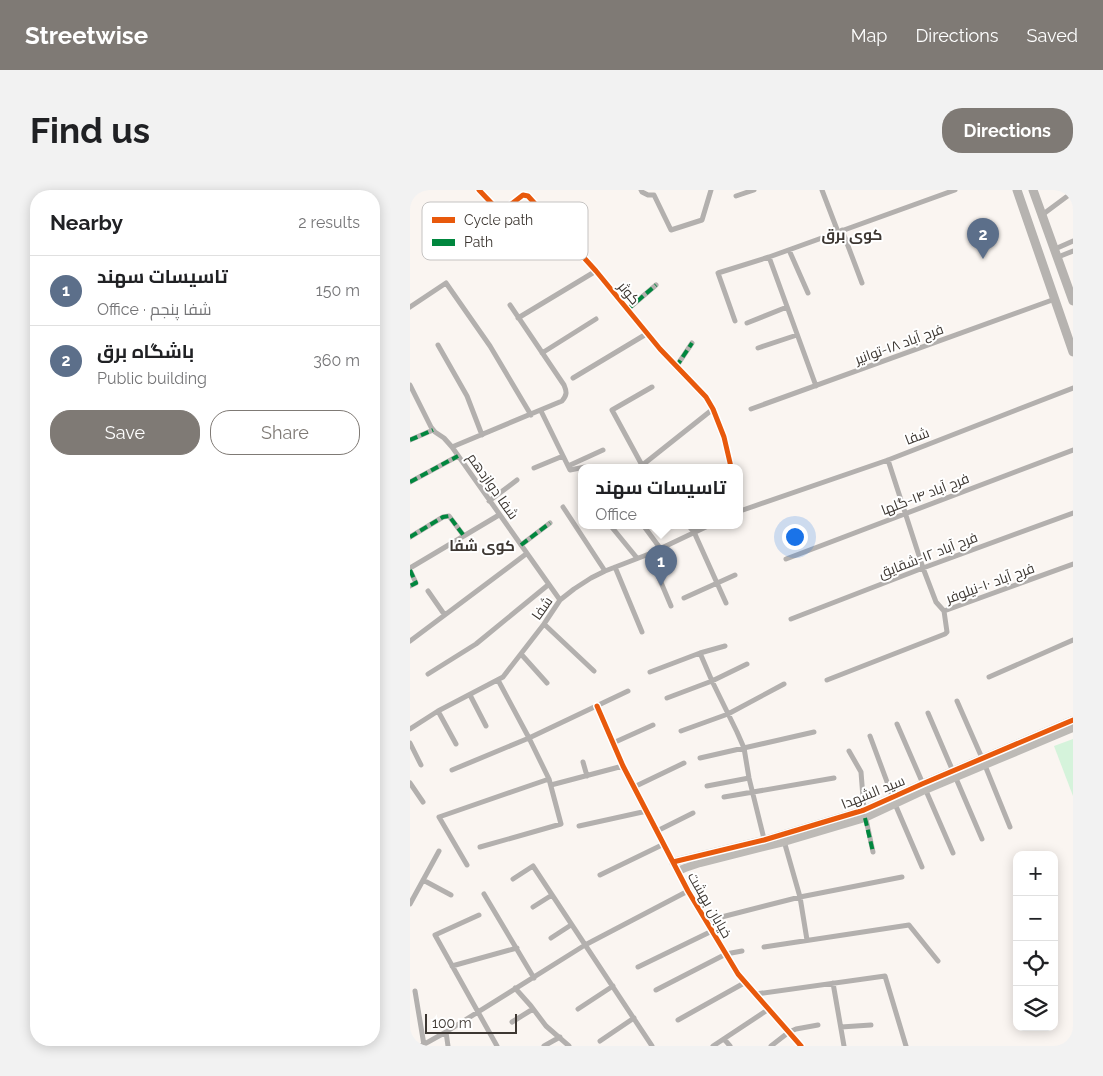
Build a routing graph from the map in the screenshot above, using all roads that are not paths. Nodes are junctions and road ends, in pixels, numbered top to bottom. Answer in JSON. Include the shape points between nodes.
{"nodes":[{"id":1,"x":479,"y":190,"type":"edge"},
{"id":2,"x":642,"y":190,"type":"edge"},
{"id":3,"x":754,"y":190,"type":"edge"},
{"id":4,"x":822,"y":190,"type":"edge"},
{"id":5,"x":955,"y":190,"type":"edge"},
{"id":6,"x":1017,"y":190,"type":"edge"},
{"id":7,"x":1034,"y":190,"type":"edge"},
{"id":8,"x":710,"y":191,"type":"edge"},
{"id":9,"x":1073,"y":192,"type":"edge"},
{"id":10,"x":736,"y":196,"type":"dead end"},
{"id":11,"x":490,"y":202,"type":"edge"},
{"id":12,"x":514,"y":202,"type":"edge"},
{"id":13,"x":533,"y":202,"type":"edge"},
{"id":14,"x":1042,"y":214,"type":"junction"},
{"id":15,"x":840,"y":231,"type":"junction"},
{"id":16,"x":1073,"y":241,"type":"edge"},
{"id":17,"x":789,"y":250,"type":"junction"},
{"id":18,"x":1073,"y":251,"type":"edge"},
{"id":19,"x":1056,"y":253,"type":"junction"},
{"id":20,"x":769,"y":257,"type":"junction"},
{"id":21,"x":586,"y":260,"type":"edge"},
{"id":22,"x":596,"y":271,"type":"junction"},
{"id":23,"x":862,"y":283,"type":"dead end"},
{"id":24,"x":656,"y":285,"type":"dead end"},
{"id":25,"x":808,"y":293,"type":"dead end"},
{"id":26,"x":1055,"y":299,"type":"junction"},
{"id":27,"x":1073,"y":300,"type":"edge"},
{"id":28,"x":510,"y":305,"type":"dead end"},
{"id":29,"x":410,"y":307,"type":"edge"},
{"id":30,"x":787,"y":307,"type":"junction"},
{"id":31,"x":628,"y":309,"type":"junction"},
{"id":32,"x":518,"y":318,"type":"junction"},
{"id":33,"x":596,"y":319,"type":"dead end"},
{"id":34,"x":735,"y":322,"type":"dead end"},
{"id":35,"x":747,"y":323,"type":"dead end"},
{"id":36,"x":648,"y":333,"type":"junction"},
{"id":37,"x":797,"y":335,"type":"junction"},
{"id":38,"x":692,"y":343,"type":"dead end"},
{"id":39,"x":438,"y":345,"type":"dead end"},
{"id":40,"x":758,"y":348,"type":"dead end"},
{"id":41,"x":1073,"y":352,"type":"edge"},
{"id":42,"x":542,"y":354,"type":"junction"},
{"id":43,"x":676,"y":367,"type":"junction"},
{"id":44,"x":572,"y":378,"type":"dead end"},
{"id":45,"x":410,"y":385,"type":"edge"},
{"id":46,"x":652,"y":386,"type":"dead end"},
{"id":47,"x":816,"y":386,"type":"junction"},
{"id":48,"x":1073,"y":388,"type":"edge"},
{"id":49,"x":713,"y":409,"type":"junction"},
{"id":50,"x":751,"y":409,"type":"dead end"},
{"id":51,"x":541,"y":410,"type":"junction"},
{"id":52,"x":531,"y":415,"type":"junction"},
{"id":53,"x":433,"y":430,"type":"junction"},
{"id":54,"x":482,"y":435,"type":"junction"},
{"id":55,"x":410,"y":440,"type":"edge"},
{"id":56,"x":452,"y":447,"type":"junction"},
{"id":57,"x":603,"y":450,"type":"dead end"},
{"id":58,"x":1073,"y":450,"type":"edge"},
{"id":59,"x":458,"y":456,"type":"junction"},
{"id":60,"x":563,"y":456,"type":"junction"},
{"id":61,"x":888,"y":460,"type":"junction"},
{"id":62,"x":640,"y":464,"type":"edge"},
{"id":63,"x":646,"y":464,"type":"edge"},
{"id":64,"x":730,"y":464,"type":"edge"},
{"id":65,"x":568,"y":466,"type":"junction"},
{"id":66,"x":534,"y":468,"type":"dead end"},
{"id":67,"x":578,"y":469,"type":"edge"},
{"id":68,"x":517,"y":480,"type":"dead end"},
{"id":69,"x":410,"y":482,"type":"edge"},
{"id":70,"x":489,"y":501,"type":"junction"},
{"id":71,"x":563,"y":507,"type":"dead end"},
{"id":72,"x":743,"y":510,"type":"edge"},
{"id":73,"x":905,"y":513,"type":"junction"},
{"id":74,"x":1073,"y":513,"type":"edge"},
{"id":75,"x":499,"y":515,"type":"junction"},
{"id":76,"x":550,"y":523,"type":"dead end"},
{"id":77,"x":613,"y":529,"type":"edge"},
{"id":78,"x":646,"y":529,"type":"edge"},
{"id":79,"x":691,"y":529,"type":"edge"},
{"id":80,"x":701,"y":529,"type":"edge"},
{"id":81,"x":694,"y":532,"type":"junction"},
{"id":82,"x":464,"y":536,"type":"junction"},
{"id":83,"x":410,"y":537,"type":"edge"},
{"id":84,"x":521,"y":545,"type":"junction"},
{"id":85,"x":660,"y":548,"type":"junction"},
{"id":86,"x":526,"y":554,"type":"junction"},
{"id":87,"x":649,"y":554,"type":"junction"},
{"id":88,"x":637,"y":558,"type":"junction"},
{"id":89,"x":786,"y":559,"type":"dead end"},
{"id":90,"x":1073,"y":564,"type":"edge"},
{"id":91,"x":615,"y":567,"type":"junction"},
{"id":92,"x":922,"y":568,"type":"junction"},
{"id":93,"x":410,"y":569,"type":"edge"},
{"id":94,"x":605,"y":571,"type":"junction"},
{"id":95,"x":735,"y":574,"type":"dead end"},
{"id":96,"x":717,"y":583,"type":"junction"},
{"id":97,"x":548,"y":585,"type":"junction"},
{"id":98,"x":410,"y":586,"type":"edge"},
{"id":99,"x":428,"y":591,"type":"dead end"},
{"id":100,"x":684,"y":598,"type":"dead end"},
{"id":101,"x":560,"y":600,"type":"junction"},
{"id":102,"x":726,"y":603,"type":"dead end"},
{"id":103,"x":671,"y":606,"type":"dead end"},
{"id":104,"x":944,"y":611,"type":"junction"},
{"id":105,"x":444,"y":614,"type":"junction"},
{"id":106,"x":791,"y":619,"type":"dead end"},
{"id":107,"x":544,"y":624,"type":"junction"},
{"id":108,"x":642,"y":632,"type":"dead end"},
{"id":109,"x":410,"y":640,"type":"edge"},
{"id":110,"x":1073,"y":640,"type":"edge"},
{"id":111,"x":725,"y":646,"type":"dead end"},
{"id":112,"x":700,"y":653,"type":"junction"},
{"id":113,"x":521,"y":654,"type":"junction"},
{"id":114,"x":746,"y":664,"type":"dead end"},
{"id":115,"x":594,"y":671,"type":"dead end"},
{"id":116,"x":650,"y":672,"type":"dead end"},
{"id":117,"x":428,"y":674,"type":"dead end"},
{"id":118,"x":989,"y":677,"type":"dead end"},
{"id":119,"x":498,"y":680,"type":"junction"},
{"id":120,"x":827,"y":680,"type":"dead end"},
{"id":121,"x":712,"y":681,"type":"junction"},
{"id":122,"x":547,"y":683,"type":"dead end"},
{"id":123,"x":784,"y":684,"type":"dead end"},
{"id":124,"x":628,"y":691,"type":"dead end"},
{"id":125,"x":470,"y":695,"type":"junction"},
{"id":126,"x":667,"y":698,"type":"dead end"},
{"id":127,"x":957,"y":701,"type":"dead end"},
{"id":128,"x":597,"y":706,"type":"junction"},
{"id":129,"x":438,"y":711,"type":"junction"},
{"id":130,"x":928,"y":713,"type":"dead end"},
{"id":131,"x":728,"y":714,"type":"junction"},
{"id":132,"x":1073,"y":720,"type":"edge"},
{"id":133,"x":897,"y":724,"type":"dead end"},
{"id":134,"x":653,"y":725,"type":"dead end"},
{"id":135,"x":486,"y":726,"type":"dead end"},
{"id":136,"x":1073,"y":728,"type":"edge"},
{"id":137,"x":410,"y":729,"type":"edge"},
{"id":138,"x":681,"y":731,"type":"dead end"},
{"id":139,"x":814,"y":732,"type":"dead end"},
{"id":140,"x":870,"y":736,"type":"dead end"},
{"id":141,"x":529,"y":738,"type":"junction"},
{"id":142,"x":410,"y":743,"type":"edge"},
{"id":143,"x":456,"y":744,"type":"dead end"},
{"id":144,"x":613,"y":744,"type":"junction"},
{"id":145,"x":1020,"y":746,"type":"junction"},
{"id":146,"x":744,"y":748,"type":"junction"},
{"id":147,"x":849,"y":751,"type":"dead end"},
{"id":148,"x":700,"y":758,"type":"dead end"},
{"id":149,"x":984,"y":761,"type":"junction"},
{"id":150,"x":583,"y":762,"type":"dead end"},
{"id":151,"x":684,"y":763,"type":"dead end"},
{"id":152,"x":421,"y":765,"type":"dead end"},
{"id":153,"x":624,"y":766,"type":"junction"},
{"id":154,"x":452,"y":770,"type":"dead end"},
{"id":155,"x":955,"y":774,"type":"junction"},
{"id":156,"x":587,"y":776,"type":"junction"},
{"id":157,"x":749,"y":778,"type":"junction"},
{"id":158,"x":834,"y":778,"type":"dead end"},
{"id":159,"x":549,"y":779,"type":"junction"},
{"id":160,"x":410,"y":783,"type":"edge"},
{"id":161,"x":551,"y":786,"type":"junction"},
{"id":162,"x":706,"y":786,"type":"dead end"},
{"id":163,"x":634,"y":787,"type":"junction"},
{"id":164,"x":923,"y":787,"type":"junction"},
{"id":165,"x":752,"y":793,"type":"junction"},
{"id":166,"x":724,"y":797,"type":"dead end"},
{"id":167,"x":894,"y":801,"type":"junction"},
{"id":168,"x":423,"y":802,"type":"dead end"},
{"id":169,"x":647,"y":812,"type":"junction"},
{"id":170,"x":693,"y":813,"type":"dead end"},
{"id":171,"x":864,"y":814,"type":"junction"},
{"id":172,"x":579,"y":826,"type":"dead end"},
{"id":173,"x":1010,"y":827,"type":"dead end"},
{"id":174,"x":657,"y":831,"type":"junction"},
{"id":175,"x":783,"y":839,"type":"junction"},
{"id":176,"x":982,"y":839,"type":"dead end"},
{"id":177,"x":664,"y":844,"type":"junction"},
{"id":178,"x":765,"y":844,"type":"junction"},
{"id":179,"x":480,"y":847,"type":"dead end"},
{"id":180,"x":439,"y":851,"type":"dead end"},
{"id":181,"x":873,"y":852,"type":"dead end"},
{"id":182,"x":952,"y":853,"type":"dead end"},
{"id":183,"x":673,"y":862,"type":"junction"},
{"id":184,"x":467,"y":865,"type":"dead end"},
{"id":185,"x":922,"y":867,"type":"dead end"},
{"id":186,"x":678,"y":872,"type":"junction"},
{"id":187,"x":600,"y":875,"type":"dead end"},
{"id":188,"x":902,"y":877,"type":"dead end"},
{"id":189,"x":513,"y":879,"type":"dead end"},
{"id":190,"x":423,"y":880,"type":"junction"},
{"id":191,"x":688,"y":891,"type":"junction"},
{"id":192,"x":484,"y":894,"type":"dead end"},
{"id":193,"x":451,"y":895,"type":"dead end"},
{"id":194,"x":552,"y":895,"type":"junction"},
{"id":195,"x":800,"y":897,"type":"junction"},
{"id":196,"x":410,"y":904,"type":"edge"},
{"id":197,"x":533,"y":907,"type":"dead end"},
{"id":198,"x":478,"y":915,"type":"dead end"},
{"id":199,"x":706,"y":921,"type":"junction"},
{"id":200,"x":572,"y":925,"type":"junction"},
{"id":201,"x":712,"y":931,"type":"junction"},
{"id":202,"x":551,"y":938,"type":"dead end"},
{"id":203,"x":807,"y":940,"type":"junction"},
{"id":204,"x":585,"y":945,"type":"junction"},
{"id":205,"x":764,"y":947,"type":"dead end"},
{"id":206,"x":517,"y":948,"type":"junction"},
{"id":207,"x":742,"y":951,"type":"dead end"},
{"id":208,"x":726,"y":954,"type":"junction"},
{"id":209,"x":938,"y":961,"type":"dead end"},
{"id":210,"x":452,"y":966,"type":"junction"},
{"id":211,"x":638,"y":967,"type":"dead end"},
{"id":212,"x":534,"y":978,"type":"junction"},
{"id":213,"x":746,"y":982,"type":"junction"},
{"id":214,"x":833,"y":983,"type":"junction"},
{"id":215,"x":613,"y":986,"type":"junction"},
{"id":216,"x":515,"y":988,"type":"junction"},
{"id":217,"x":656,"y":990,"type":"dead end"},
{"id":218,"x":415,"y":991,"type":"dead end"},
{"id":219,"x":756,"y":994,"type":"junction"},
{"id":220,"x":533,"y":1009,"type":"junction"},
{"id":221,"x":578,"y":1009,"type":"dead end"},
{"id":222,"x":769,"y":1009,"type":"junction"},
{"id":223,"x":478,"y":1012,"type":"junction"},
{"id":224,"x":634,"y":1018,"type":"junction"},
{"id":225,"x":678,"y":1020,"type":"dead end"},
{"id":226,"x":512,"y":1022,"type":"dead end"},
{"id":227,"x":871,"y":1024,"type":"dead end"},
{"id":228,"x":818,"y":1025,"type":"dead end"},
{"id":229,"x":841,"y":1027,"type":"junction"},
{"id":230,"x":446,"y":1032,"type":"junction"},
{"id":231,"x":789,"y":1032,"type":"junction"},
{"id":232,"x":560,"y":1037,"type":"junction"},
{"id":233,"x":724,"y":1039,"type":"junction"},
{"id":234,"x":600,"y":1041,"type":"dead end"},
{"id":235,"x":422,"y":1045,"type":"edge"},
{"id":236,"x":448,"y":1046,"type":"edge"},
{"id":237,"x":497,"y":1046,"type":"edge"},
{"id":238,"x":544,"y":1046,"type":"edge"},
{"id":239,"x":569,"y":1046,"type":"edge"},
{"id":240,"x":652,"y":1046,"type":"edge"},
{"id":241,"x":714,"y":1046,"type":"edge"},
{"id":242,"x":730,"y":1046,"type":"edge"},
{"id":243,"x":771,"y":1046,"type":"edge"},
{"id":244,"x":801,"y":1046,"type":"edge"},
{"id":245,"x":844,"y":1046,"type":"edge"},
{"id":246,"x":906,"y":1046,"type":"edge"}],
"edges":[{"from":1,"to":11,"type":"street","name":"کوثر"},
{"from":2,"to":8,"type":"street","via":[[654,195],[671,230],[702,220]]},
{"from":3,"to":10,"type":"street"},
{"from":4,"to":15,"type":"street"},
{"from":5,"to":15,"type":"street"},
{"from":6,"to":26,"type":"main road"},
{"from":7,"to":14,"type":"main road"},
{"from":9,"to":14,"type":"street"},
{"from":12,"to":13,"type":"street","name":"کوثر","via":[[523,195]]},
{"from":14,"to":19,"type":"main road"},
{"from":15,"to":17,"type":"street"},
{"from":15,"to":23,"type":"street"},
{"from":16,"to":19,"type":"street"},
{"from":17,"to":20,"type":"street"},
{"from":17,"to":25,"type":"street"},
{"from":18,"to":19,"type":"street"},
{"from":19,"to":27,"type":"main road"},
{"from":20,"to":30,"type":"street"},
{"from":20,"to":34,"type":"street","via":[[718,273]]},
{"from":21,"to":22,"type":"street","name":"کوثر"},
{"from":22,"to":31,"type":"street","name":"کوثر"},
{"from":22,"to":32,"type":"street"},
{"from":24,"to":31,"type":"street"},
{"from":26,"to":41,"type":"main road"},
{"from":26,"to":47,"type":"street","name":"فرح آباد ۱۸-توانیر"},
{"from":28,"to":32,"type":"street"},
{"from":29,"to":52,"type":"street","via":[[446,282],[490,346]]},
{"from":30,"to":35,"type":"street"},
{"from":30,"to":37,"type":"street"},
{"from":31,"to":36,"type":"street","name":"کوثر"},
{"from":32,"to":42,"type":"street"},
{"from":33,"to":42,"type":"street"},
{"from":36,"to":43,"type":"street","name":"کوثر"},
{"from":36,"to":44,"type":"street"},
{"from":37,"to":40,"type":"street"},
{"from":37,"to":47,"type":"street"},
{"from":38,"to":43,"type":"street"},
{"from":39,"to":54,"type":"street","via":[[467,396]]},
{"from":42,"to":51,"type":"street","via":[[564,385],[566,397]]},
{"from":43,"to":49,"type":"street","name":"کوثر"},
{"from":45,"to":53,"type":"street","name":"شفا دوازدهم"},
{"from":46,"to":62,"type":"street","via":[[612,410]]},
{"from":47,"to":50,"type":"street","name":"فرح آباد ۱۸-توانیر"},
{"from":48,"to":61,"type":"street","name":"شفا"},
{"from":49,"to":63,"type":"street"},
{"from":49,"to":64,"type":"street","name":"کوثر"},
{"from":51,"to":52,"type":"street"},
{"from":51,"to":60,"type":"street"},
{"from":52,"to":54,"type":"street"},
{"from":53,"to":55,"type":"street"},
{"from":53,"to":56,"type":"street","name":"شفا دوازدهم"},
{"from":54,"to":56,"type":"street"},
{"from":56,"to":59,"type":"street","name":"شفا دوازدهم"},
{"from":57,"to":65,"type":"street"},
{"from":58,"to":73,"type":"street","name":"فرح آباد ۱۴-گلها"},
{"from":59,"to":69,"type":"street"},
{"from":59,"to":70,"type":"street","name":"شفا دوازدهم"},
{"from":60,"to":65,"type":"street"},
{"from":60,"to":66,"type":"street"},
{"from":61,"to":72,"type":"street","name":"شفا"},
{"from":61,"to":73,"type":"street"},
{"from":65,"to":67,"type":"street","via":[[570,470]]},
{"from":68,"to":70,"type":"street"},
{"from":70,"to":75,"type":"street","name":"شفا دوازدهم"},
{"from":71,"to":94,"type":"street"},
{"from":73,"to":89,"type":"street","name":"فرح آباد ۱۴-گلها"},
{"from":73,"to":92,"type":"street"},
{"from":74,"to":92,"type":"street","name":"فرح آباد ۱۲-شقایق"},
{"from":75,"to":82,"type":"street"},
{"from":75,"to":84,"type":"street","name":"شفا دوازدهم"},
{"from":76,"to":84,"type":"street"},
{"from":77,"to":88,"type":"street"},
{"from":78,"to":85,"type":"street"},
{"from":79,"to":81,"type":"street"},
{"from":80,"to":81,"type":"street","name":"شفا"},
{"from":81,"to":85,"type":"street","name":"شفا"},
{"from":81,"to":96,"type":"street"},
{"from":82,"to":83,"type":"street","via":[[449,516]]},
{"from":82,"to":93,"type":"street"},
{"from":84,"to":86,"type":"street","name":"شفا دوازدهم"},
{"from":85,"to":87,"type":"street","name":"شفا"},
{"from":86,"to":97,"type":"street","name":"شفا دوازدهم"},
{"from":86,"to":105,"type":"street"},
{"from":87,"to":88,"type":"street","name":"شفا"},
{"from":87,"to":103,"type":"street"},
{"from":88,"to":91,"type":"street","name":"شفا"},
{"from":90,"to":104,"type":"street","name":"فرح آباد ۱۰-نیلوفر"},
{"from":91,"to":94,"type":"street","name":"شفا"},
{"from":91,"to":108,"type":"street"},
{"from":92,"to":104,"type":"street","via":[[936,602]]},
{"from":92,"to":106,"type":"street","name":"فرح آباد ۱۲-شقایق"},
{"from":93,"to":98,"type":"street","via":[[416,583]]},
{"from":94,"to":101,"type":"street","name":"شفا"},
{"from":95,"to":96,"type":"street"},
{"from":96,"to":100,"type":"street"},
{"from":96,"to":102,"type":"street"},
{"from":97,"to":101,"type":"street","name":"شفا دوازدهم"},
{"from":97,"to":117,"type":"street","via":[[476,644]]},
{"from":99,"to":105,"type":"street"},
{"from":101,"to":107,"type":"street","name":"شفا"},
{"from":104,"to":120,"type":"street","name":"فرح آباد ۱۰-نیلوفر","via":[[945,634]]},
{"from":105,"to":109,"type":"street"},
{"from":107,"to":113,"type":"street","name":"شفا"},
{"from":107,"to":115,"type":"street"},
{"from":110,"to":118,"type":"street"},
{"from":111,"to":112,"type":"street"},
{"from":112,"to":116,"type":"street"},
{"from":112,"to":121,"type":"street"},
{"from":113,"to":119,"type":"street","name":"شفا"},
{"from":113,"to":122,"type":"street"},
{"from":114,"to":121,"type":"street"},
{"from":119,"to":125,"type":"street","name":"شفا"},
{"from":119,"to":141,"type":"street"},
{"from":121,"to":126,"type":"street"},
{"from":121,"to":131,"type":"street"},
{"from":123,"to":131,"type":"street"},
{"from":124,"to":128,"type":"street"},
{"from":125,"to":129,"type":"street","name":"شفا"},
{"from":125,"to":135,"type":"street"},
{"from":127,"to":149,"type":"street"},
{"from":128,"to":141,"type":"street"},
{"from":128,"to":144,"type":"street","name":"خیابان بهشت"},
{"from":129,"to":137,"type":"street","name":"شفا"},
{"from":129,"to":143,"type":"street"},
{"from":130,"to":155,"type":"street"},
{"from":131,"to":138,"type":"street"},
{"from":131,"to":146,"type":"street"},
{"from":132,"to":145,"type":"street","name":"سید الشهدا"},
{"from":133,"to":164,"type":"street"},
{"from":134,"to":144,"type":"street"},
{"from":136,"to":145,"type":"street","name":"سید الشهدا"},
{"from":139,"to":146,"type":"street"},
{"from":140,"to":167,"type":"street"},
{"from":141,"to":154,"type":"street"},
{"from":141,"to":159,"type":"street"},
{"from":142,"to":152,"type":"street"},
{"from":144,"to":153,"type":"street","name":"خیابان بهشت"},
{"from":145,"to":149,"type":"street","name":"سید الشهدا"},
{"from":146,"to":148,"type":"street"},
{"from":146,"to":157,"type":"street"},
{"from":147,"to":171,"type":"street","via":[[861,772]]},
{"from":149,"to":155,"type":"street","name":"سید الشهدا"},
{"from":149,"to":173,"type":"street"},
{"from":150,"to":156,"type":"street"},
{"from":151,"to":163,"type":"street"},
{"from":153,"to":156,"type":"street"},
{"from":153,"to":163,"type":"street","name":"خیابان بهشت"},
{"from":155,"to":164,"type":"street","name":"سید الشهدا"},
{"from":155,"to":176,"type":"street"},
{"from":156,"to":161,"type":"street"},
{"from":157,"to":162,"type":"street"},
{"from":157,"to":165,"type":"street"},
{"from":158,"to":165,"type":"street"},
{"from":159,"to":161,"type":"street"},
{"from":159,"to":184,"type":"street","via":[[439,817]]},
{"from":160,"to":168,"type":"street"},
{"from":161,"to":179,"type":"street","via":[[560,824]]},
{"from":163,"to":169,"type":"street","name":"خیابان بهشت"},
{"from":164,"to":167,"type":"street","name":"سید الشهدا"},
{"from":164,"to":182,"type":"street"},
{"from":165,"to":166,"type":"street"},
{"from":165,"to":178,"type":"street"},
{"from":167,"to":171,"type":"street","name":"سید الشهدا"},
{"from":167,"to":185,"type":"street"},
{"from":169,"to":172,"type":"street"},
{"from":169,"to":174,"type":"street","name":"خیابان بهشت"},
{"from":170,"to":174,"type":"street"},
{"from":171,"to":175,"type":"street","name":"سید الشهدا"},
{"from":171,"to":181,"type":"street"},
{"from":174,"to":177,"type":"street","name":"خیابان بهشت"},
{"from":175,"to":178,"type":"street","name":"سید الشهدا"},
{"from":175,"to":195,"type":"street"},
{"from":177,"to":183,"type":"street","name":"خیابان بهشت"},
{"from":177,"to":187,"type":"street"},
{"from":178,"to":183,"type":"street","name":"سید الشهدا"},
{"from":178,"to":186,"type":"street","name":"سید الشهدا"},
{"from":180,"to":190,"type":"street"},
{"from":183,"to":186,"type":"street","name":"خیابان بهشت"},
{"from":186,"to":191,"type":"street","name":"خیابان بهشت"},
{"from":188,"to":195,"type":"street"},
{"from":189,"to":194,"type":"street","via":[[533,866]]},
{"from":190,"to":193,"type":"street"},
{"from":190,"to":196,"type":"street"},
{"from":191,"to":199,"type":"street","name":"خیابان بهشت"},
{"from":191,"to":204,"type":"street"},
{"from":192,"to":206,"type":"street"},
{"from":194,"to":197,"type":"street"},
{"from":194,"to":200,"type":"street"},
{"from":195,"to":199,"type":"street"},
{"from":195,"to":203,"type":"street"},
{"from":198,"to":210,"type":"street","via":[[435,935]]},
{"from":199,"to":201,"type":"street","name":"خیابان بهشت"},
{"from":200,"to":202,"type":"street"},
{"from":200,"to":204,"type":"street"},
{"from":201,"to":208,"type":"street","name":"خیابان بهشت"},
{"from":201,"to":211,"type":"street"},
{"from":203,"to":205,"type":"street"},
{"from":203,"to":209,"type":"street","via":[[909,926]]},
{"from":204,"to":212,"type":"street"},
{"from":204,"to":215,"type":"street"},
{"from":206,"to":210,"type":"street"},
{"from":206,"to":212,"type":"street"},
{"from":207,"to":208,"type":"street"},
{"from":208,"to":213,"type":"street","name":"خیابان بهشت"},
{"from":208,"to":217,"type":"street"},
{"from":210,"to":223,"type":"street"},
{"from":212,"to":216,"type":"street"},
{"from":213,"to":219,"type":"street","name":"خیابان بهشت"},
{"from":213,"to":225,"type":"street"},
{"from":214,"to":219,"type":"street"},
{"from":214,"to":229,"type":"street"},
{"from":214,"to":246,"type":"street","via":[[885,976]]},
{"from":215,"to":221,"type":"street"},
{"from":215,"to":224,"type":"street"},
{"from":216,"to":220,"type":"street"},
{"from":216,"to":223,"type":"street"},
{"from":218,"to":235,"type":"street"},
{"from":219,"to":222,"type":"street","name":"خیابان بهشت"},
{"from":220,"to":226,"type":"street"},
{"from":220,"to":232,"type":"street"},
{"from":222,"to":231,"type":"street","name":"خیابان بهشت"},
{"from":222,"to":233,"type":"street"},
{"from":223,"to":230,"type":"street"},
{"from":223,"to":237,"type":"street"},
{"from":224,"to":234,"type":"street"},
{"from":224,"to":240,"type":"street"},
{"from":227,"to":229,"type":"street"},
{"from":228,"to":231,"type":"street"},
{"from":229,"to":245,"type":"street"},
{"from":230,"to":235,"type":"street"},
{"from":230,"to":236,"type":"street"},
{"from":231,"to":243,"type":"street"},
{"from":231,"to":244,"type":"street","name":"خیابان بهشت"},
{"from":232,"to":238,"type":"street"},
{"from":232,"to":239,"type":"street"},
{"from":233,"to":241,"type":"street"},
{"from":233,"to":242,"type":"street"}]}
